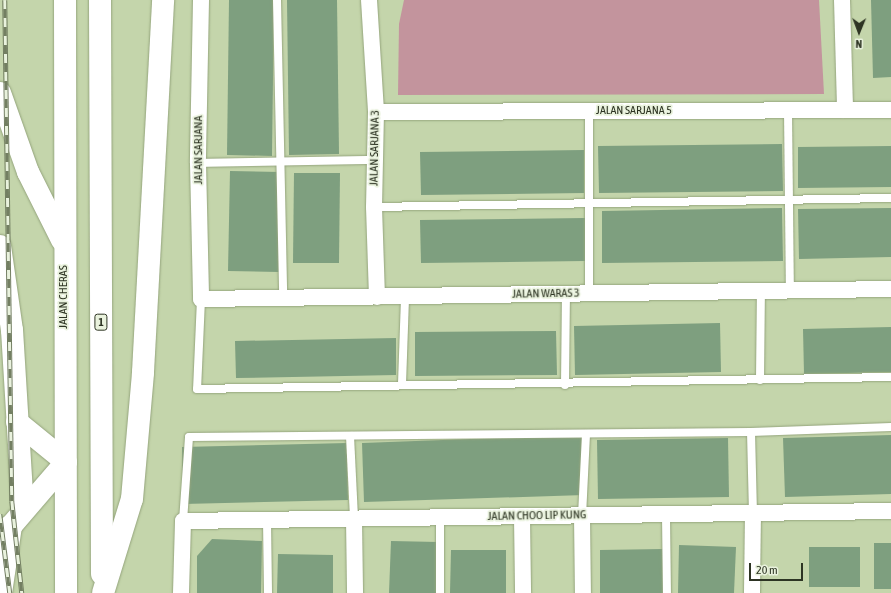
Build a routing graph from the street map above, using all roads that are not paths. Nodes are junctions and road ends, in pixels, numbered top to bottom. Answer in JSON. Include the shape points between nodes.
{"nodes":[{"id":1,"x":65,"y":0,"type":"edge"},
{"id":2,"x":100,"y":0,"type":"edge"},
{"id":3,"x":112,"y":0,"type":"edge"},
{"id":4,"x":163,"y":0,"type":"edge"},
{"id":5,"x":202,"y":0,"type":"edge"},
{"id":6,"x":277,"y":0,"type":"edge"},
{"id":7,"x":369,"y":0,"type":"edge"},
{"id":8,"x":842,"y":0,"type":"edge"},
{"id":9,"x":100,"y":51,"type":"junction"},
{"id":10,"x":0,"y":93,"type":"edge"},
{"id":11,"x":788,"y":110,"type":"junction"},
{"id":12,"x":845,"y":110,"type":"junction"},
{"id":13,"x":891,"y":110,"type":"edge"},
{"id":14,"x":589,"y":111,"type":"junction"},
{"id":15,"x":376,"y":112,"type":"junction"},
{"id":16,"x":376,"y":160,"type":"junction"},
{"id":17,"x":198,"y":163,"type":"junction"},
{"id":18,"x":282,"y":163,"type":"junction"},
{"id":19,"x":891,"y":198,"type":"edge"},
{"id":20,"x":790,"y":199,"type":"junction"},
{"id":21,"x":588,"y":204,"type":"junction"},
{"id":22,"x":374,"y":207,"type":"junction"},
{"id":23,"x":64,"y":245,"type":"junction"},
{"id":24,"x":0,"y":246,"type":"edge"},
{"id":25,"x":891,"y":289,"type":"edge"},
{"id":26,"x":790,"y":290,"type":"junction"},
{"id":27,"x":761,"y":291,"type":"junction"},
{"id":28,"x":589,"y":293,"type":"junction"},
{"id":29,"x":566,"y":294,"type":"junction"},
{"id":30,"x":405,"y":296,"type":"junction"},
{"id":31,"x":377,"y":297,"type":"junction"},
{"id":32,"x":283,"y":298,"type":"junction"},
{"id":33,"x":201,"y":299,"type":"junction"},
{"id":34,"x":891,"y":377,"type":"edge"},
{"id":35,"x":760,"y":380,"type":"junction"},
{"id":36,"x":402,"y":384,"type":"junction"},
{"id":37,"x":565,"y":385,"type":"junction"},
{"id":38,"x":17,"y":422,"type":"junction"},
{"id":39,"x":891,"y":427,"type":"edge"},
{"id":40,"x":751,"y":432,"type":"junction"},
{"id":41,"x":586,"y":434,"type":"junction"},
{"id":42,"x":350,"y":436,"type":"junction"},
{"id":43,"x":66,"y":462,"type":"junction"},
{"id":44,"x":891,"y":511,"type":"edge"},
{"id":45,"x":753,"y":514,"type":"junction"},
{"id":46,"x":666,"y":515,"type":"junction"},
{"id":47,"x":582,"y":516,"type":"junction"},
{"id":48,"x":522,"y":517,"type":"junction"},
{"id":49,"x":440,"y":518,"type":"junction"},
{"id":50,"x":354,"y":519,"type":"junction"},
{"id":51,"x":267,"y":520,"type":"junction"},
{"id":52,"x":183,"y":521,"type":"junction"},
{"id":53,"x":11,"y":523,"type":"edge"},
{"id":54,"x":2,"y":593,"type":"edge"},
{"id":55,"x":66,"y":593,"type":"edge"},
{"id":56,"x":102,"y":593,"type":"edge"},
{"id":57,"x":181,"y":593,"type":"edge"},
{"id":58,"x":268,"y":593,"type":"edge"},
{"id":59,"x":355,"y":593,"type":"edge"},
{"id":60,"x":440,"y":593,"type":"edge"},
{"id":61,"x":523,"y":593,"type":"edge"},
{"id":62,"x":583,"y":593,"type":"edge"},
{"id":63,"x":667,"y":593,"type":"edge"},
{"id":64,"x":752,"y":593,"type":"edge"}],
"edges":[{"from":1,"to":23,"type":"highway","name":"JALAN CHERAS"},
{"from":2,"to":9,"type":"highway","number":"1"},
{"from":3,"to":9,"type":"highway"},
{"from":4,"to":56,"type":"highway","via":[[143,372],[132,499]]},
{"from":5,"to":17,"type":"street","name":"JALAN SARJANA"},
{"from":6,"to":18,"type":"lane"},
{"from":7,"to":15,"type":"street","name":"JALAN SARJANA 3"},
{"from":8,"to":12,"type":"street"},
{"from":9,"to":56,"type":"highway","number":"1"},
{"from":10,"to":23,"type":"highway","via":[[28,172]]},
{"from":11,"to":12,"type":"street","name":"JALAN SARJANA 5"},
{"from":11,"to":14,"type":"street","name":"JALAN SARJANA 5"},
{"from":11,"to":20,"type":"lane"},
{"from":12,"to":13,"type":"street","name":"JALAN SARJANA 5"},
{"from":14,"to":15,"type":"street","name":"JALAN SARJANA 5"},
{"from":14,"to":21,"type":"lane"},
{"from":15,"to":16,"type":"street","name":"JALAN SARJANA 3"},
{"from":16,"to":18,"type":"lane"},
{"from":16,"to":22,"type":"street","name":"JALAN SARJANA 3"},
{"from":17,"to":18,"type":"lane"},
{"from":17,"to":33,"type":"street","name":"JALAN SARJANA"},
{"from":18,"to":32,"type":"lane"},
{"from":19,"to":20,"type":"lane"},
{"from":20,"to":21,"type":"lane"},
{"from":20,"to":26,"type":"lane"},
{"from":21,"to":22,"type":"lane"},
{"from":21,"to":28,"type":"lane"},
{"from":22,"to":31,"type":"street","name":"JALAN SARJANA 3"},
{"from":23,"to":43,"type":"highway","name":"JALAN CHERAS"},
{"from":24,"to":38,"type":"highway","via":[[12,330]]},
{"from":25,"to":26,"type":"street","name":"JALAN WARAS 3"},
{"from":26,"to":27,"type":"street","name":"JALAN WARAS 3"},
{"from":27,"to":28,"type":"street","name":"JALAN WARAS 3"},
{"from":27,"to":35,"type":"lane"},
{"from":28,"to":29,"type":"street","name":"JALAN WARAS 3"},
{"from":29,"to":30,"type":"street","name":"JALAN WARAS 3"},
{"from":29,"to":37,"type":"lane"},
{"from":30,"to":31,"type":"street","name":"JALAN WARAS 3"},
{"from":30,"to":36,"type":"lane"},
{"from":31,"to":32,"type":"street","name":"JALAN WARAS 3"},
{"from":32,"to":33,"type":"street","name":"JALAN WARAS 3"},
{"from":33,"to":36,"type":"lane","via":[[197,389]]},
{"from":34,"to":35,"type":"lane"},
{"from":35,"to":37,"type":"lane"},
{"from":36,"to":37,"type":"lane"},
{"from":38,"to":43,"type":"highway"},
{"from":38,"to":53,"type":"highway"},
{"from":39,"to":40,"type":"lane"},
{"from":40,"to":41,"type":"lane"},
{"from":40,"to":45,"type":"lane"},
{"from":41,"to":42,"type":"lane"},
{"from":41,"to":47,"type":"lane"},
{"from":42,"to":50,"type":"lane"},
{"from":42,"to":52,"type":"lane","via":[[189,437]]},
{"from":43,"to":53,"type":"highway"},
{"from":43,"to":55,"type":"highway","name":"JALAN CHERAS"},
{"from":44,"to":45,"type":"street","name":"JALAN CHOO LIP KUNG"},
{"from":45,"to":46,"type":"street","name":"JALAN CHOO LIP KUNG"},
{"from":45,"to":64,"type":"street"},
{"from":46,"to":47,"type":"street","name":"JALAN CHOO LIP KUNG"},
{"from":46,"to":63,"type":"lane"},
{"from":47,"to":48,"type":"street","name":"JALAN CHOO LIP KUNG"},
{"from":47,"to":62,"type":"street"},
{"from":48,"to":49,"type":"street","name":"JALAN CHOO LIP KUNG"},
{"from":48,"to":61,"type":"street"},
{"from":49,"to":50,"type":"street","name":"JALAN CHOO LIP KUNG"},
{"from":49,"to":60,"type":"lane"},
{"from":50,"to":51,"type":"street","name":"JALAN CHOO LIP KUNG"},
{"from":50,"to":59,"type":"street"},
{"from":51,"to":52,"type":"street","name":"JALAN CHOO LIP KUNG"},
{"from":51,"to":58,"type":"lane"},
{"from":52,"to":57,"type":"street"},
{"from":53,"to":54,"type":"highway"}]}
